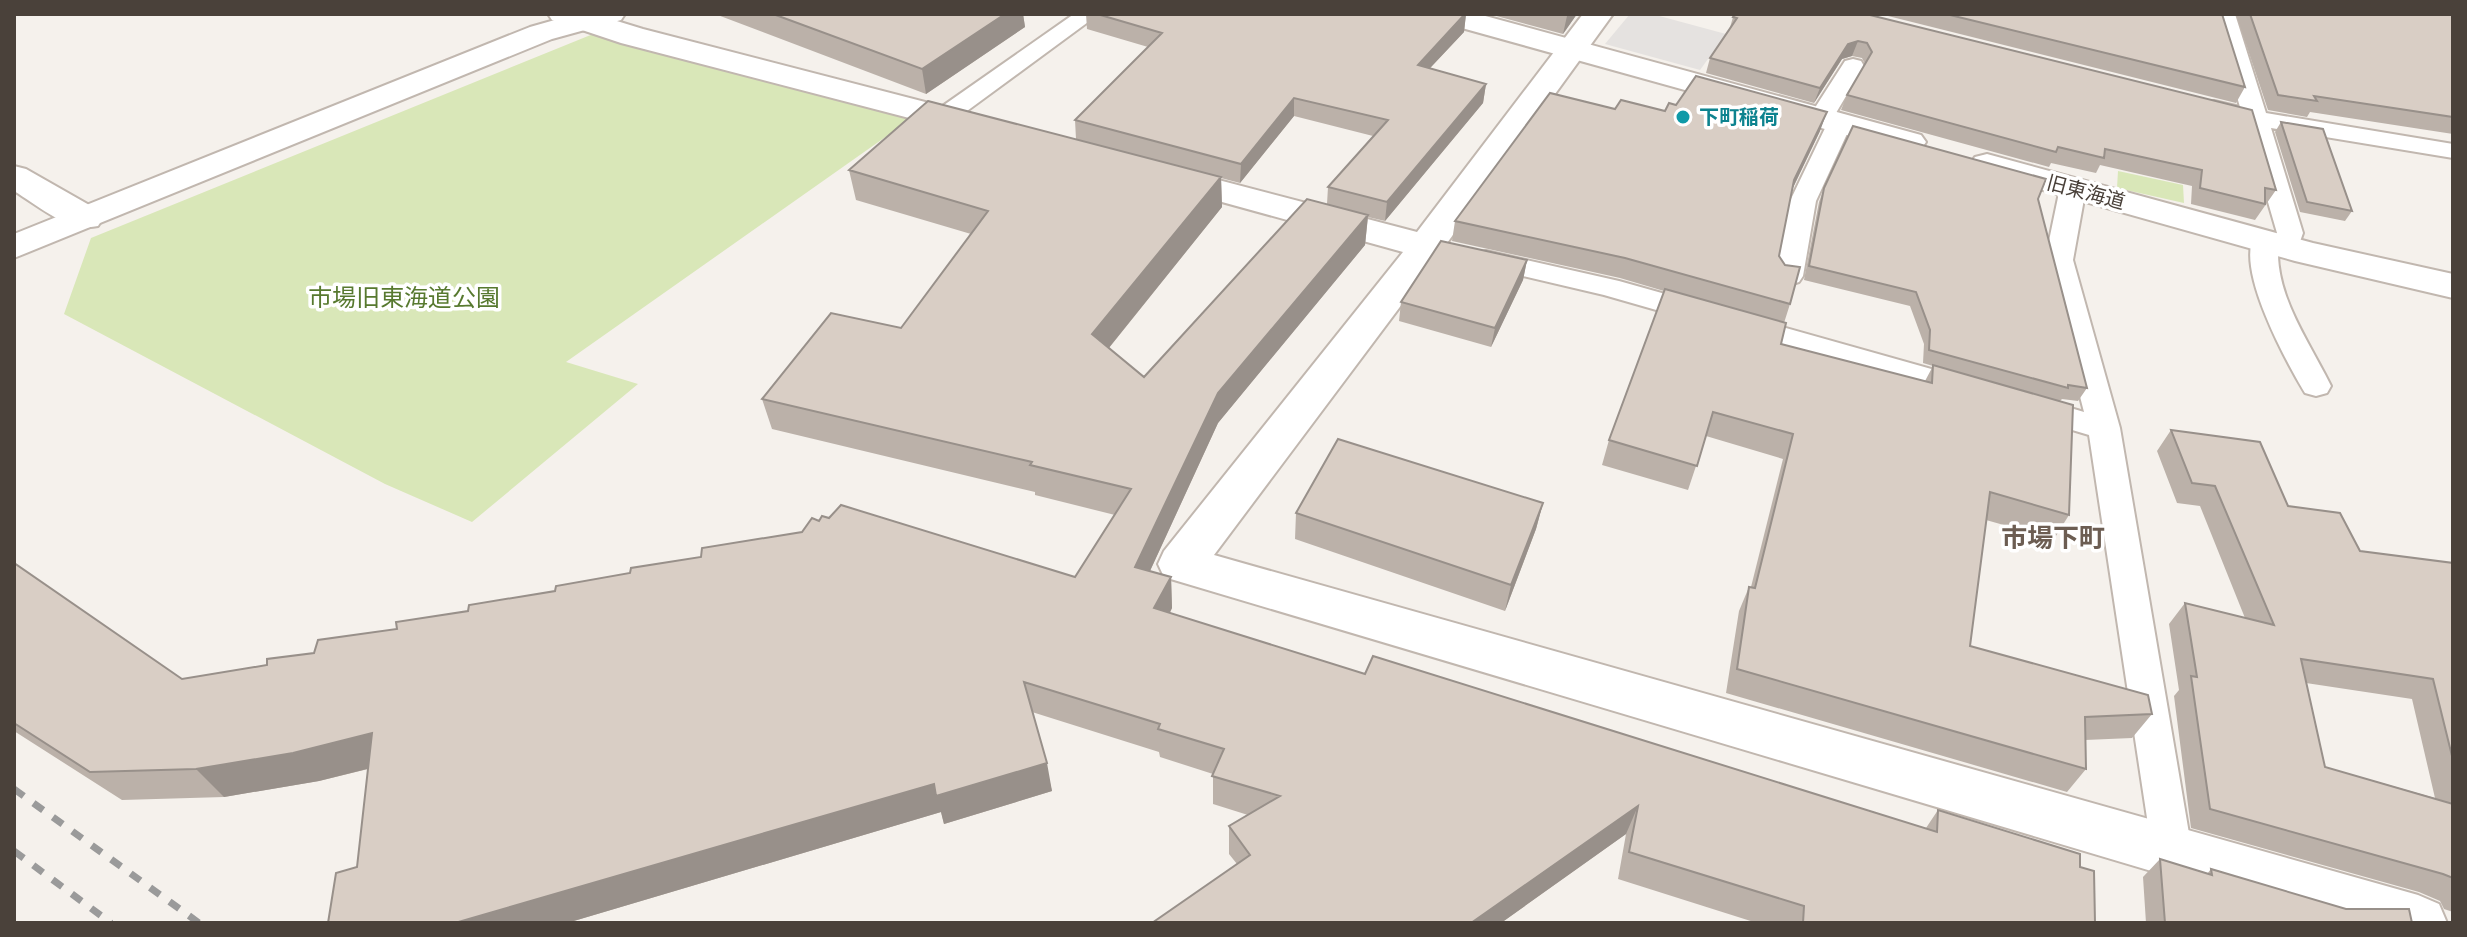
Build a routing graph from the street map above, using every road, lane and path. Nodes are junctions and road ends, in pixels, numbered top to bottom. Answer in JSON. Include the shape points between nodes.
{"nodes":[{"id":1,"x":1088,"y":14,"type":"edge"},
{"id":2,"x":1444,"y":14,"type":"edge"},
{"id":3,"x":1598,"y":14,"type":"edge"},
{"id":4,"x":2224,"y":14,"type":"edge"},
{"id":5,"x":585,"y":16,"type":"edge"},
{"id":6,"x":1572,"y":47,"type":"junction"},
{"id":7,"x":1853,"y":66,"type":"edge"},
{"id":8,"x":2195,"y":104,"type":"edge"},
{"id":9,"x":943,"y":117,"type":"junction"},
{"id":10,"x":2254,"y":118,"type":"junction"},
{"id":11,"x":1831,"y":120,"type":"junction"},
{"id":12,"x":1003,"y":133,"type":"edge"},
{"id":13,"x":2453,"y":151,"type":"edge"},
{"id":14,"x":1139,"y":169,"type":"edge"},
{"id":15,"x":14,"y":176,"type":"edge"},
{"id":16,"x":2073,"y":188,"type":"junction"},
{"id":17,"x":85,"y":218,"type":"junction"},
{"id":18,"x":2276,"y":244,"type":"junction"},
{"id":19,"x":1425,"y":246,"type":"junction"},
{"id":20,"x":14,"y":247,"type":"edge"},
{"id":21,"x":1789,"y":276,"type":"edge"},
{"id":22,"x":2453,"y":286,"type":"edge"},
{"id":23,"x":2316,"y":386,"type":"dead end"},
{"id":24,"x":2104,"y":428,"type":"junction"},
{"id":25,"x":2172,"y":851,"type":"junction"},
{"id":26,"x":2418,"y":923,"type":"edge"}],
"edges":[{"from":1,"to":9,"type":"lane"},
{"from":2,"to":6,"type":"street","name":"旧東海道"},
{"from":3,"to":6,"type":"street"},
{"from":4,"to":10,"type":"lane"},
{"from":5,"to":9,"type":"street"},
{"from":5,"to":17,"type":"street"},
{"from":6,"to":11,"type":"street","name":"旧東海道"},
{"from":6,"to":19,"type":"street"},
{"from":7,"to":11,"type":"lane"},
{"from":8,"to":10,"type":"lane"},
{"from":9,"to":12,"type":"street"},
{"from":10,"to":13,"type":"lane"},
{"from":10,"to":18,"type":"lane","via":[[2290,233]]},
{"from":11,"to":16,"type":"street","name":"旧東海道"},
{"from":11,"to":21,"type":"lane","via":[[1803,201]]},
{"from":14,"to":19,"type":"street"},
{"from":15,"to":17,"type":"street"},
{"from":16,"to":18,"type":"street","name":"旧東海道"},
{"from":16,"to":24,"type":"lane","via":[[2059,260]]},
{"from":17,"to":20,"type":"street"},
{"from":18,"to":22,"type":"street","name":"旧東海道"},
{"from":18,"to":23,"type":"lane","via":[[2261,255],[2272,294]]},
{"from":19,"to":24,"type":"lane","via":[[1609,287]]},
{"from":19,"to":25,"type":"street","via":[[1181,564]]},
{"from":24,"to":25,"type":"lane"},
{"from":25,"to":26,"type":"street"}]}
